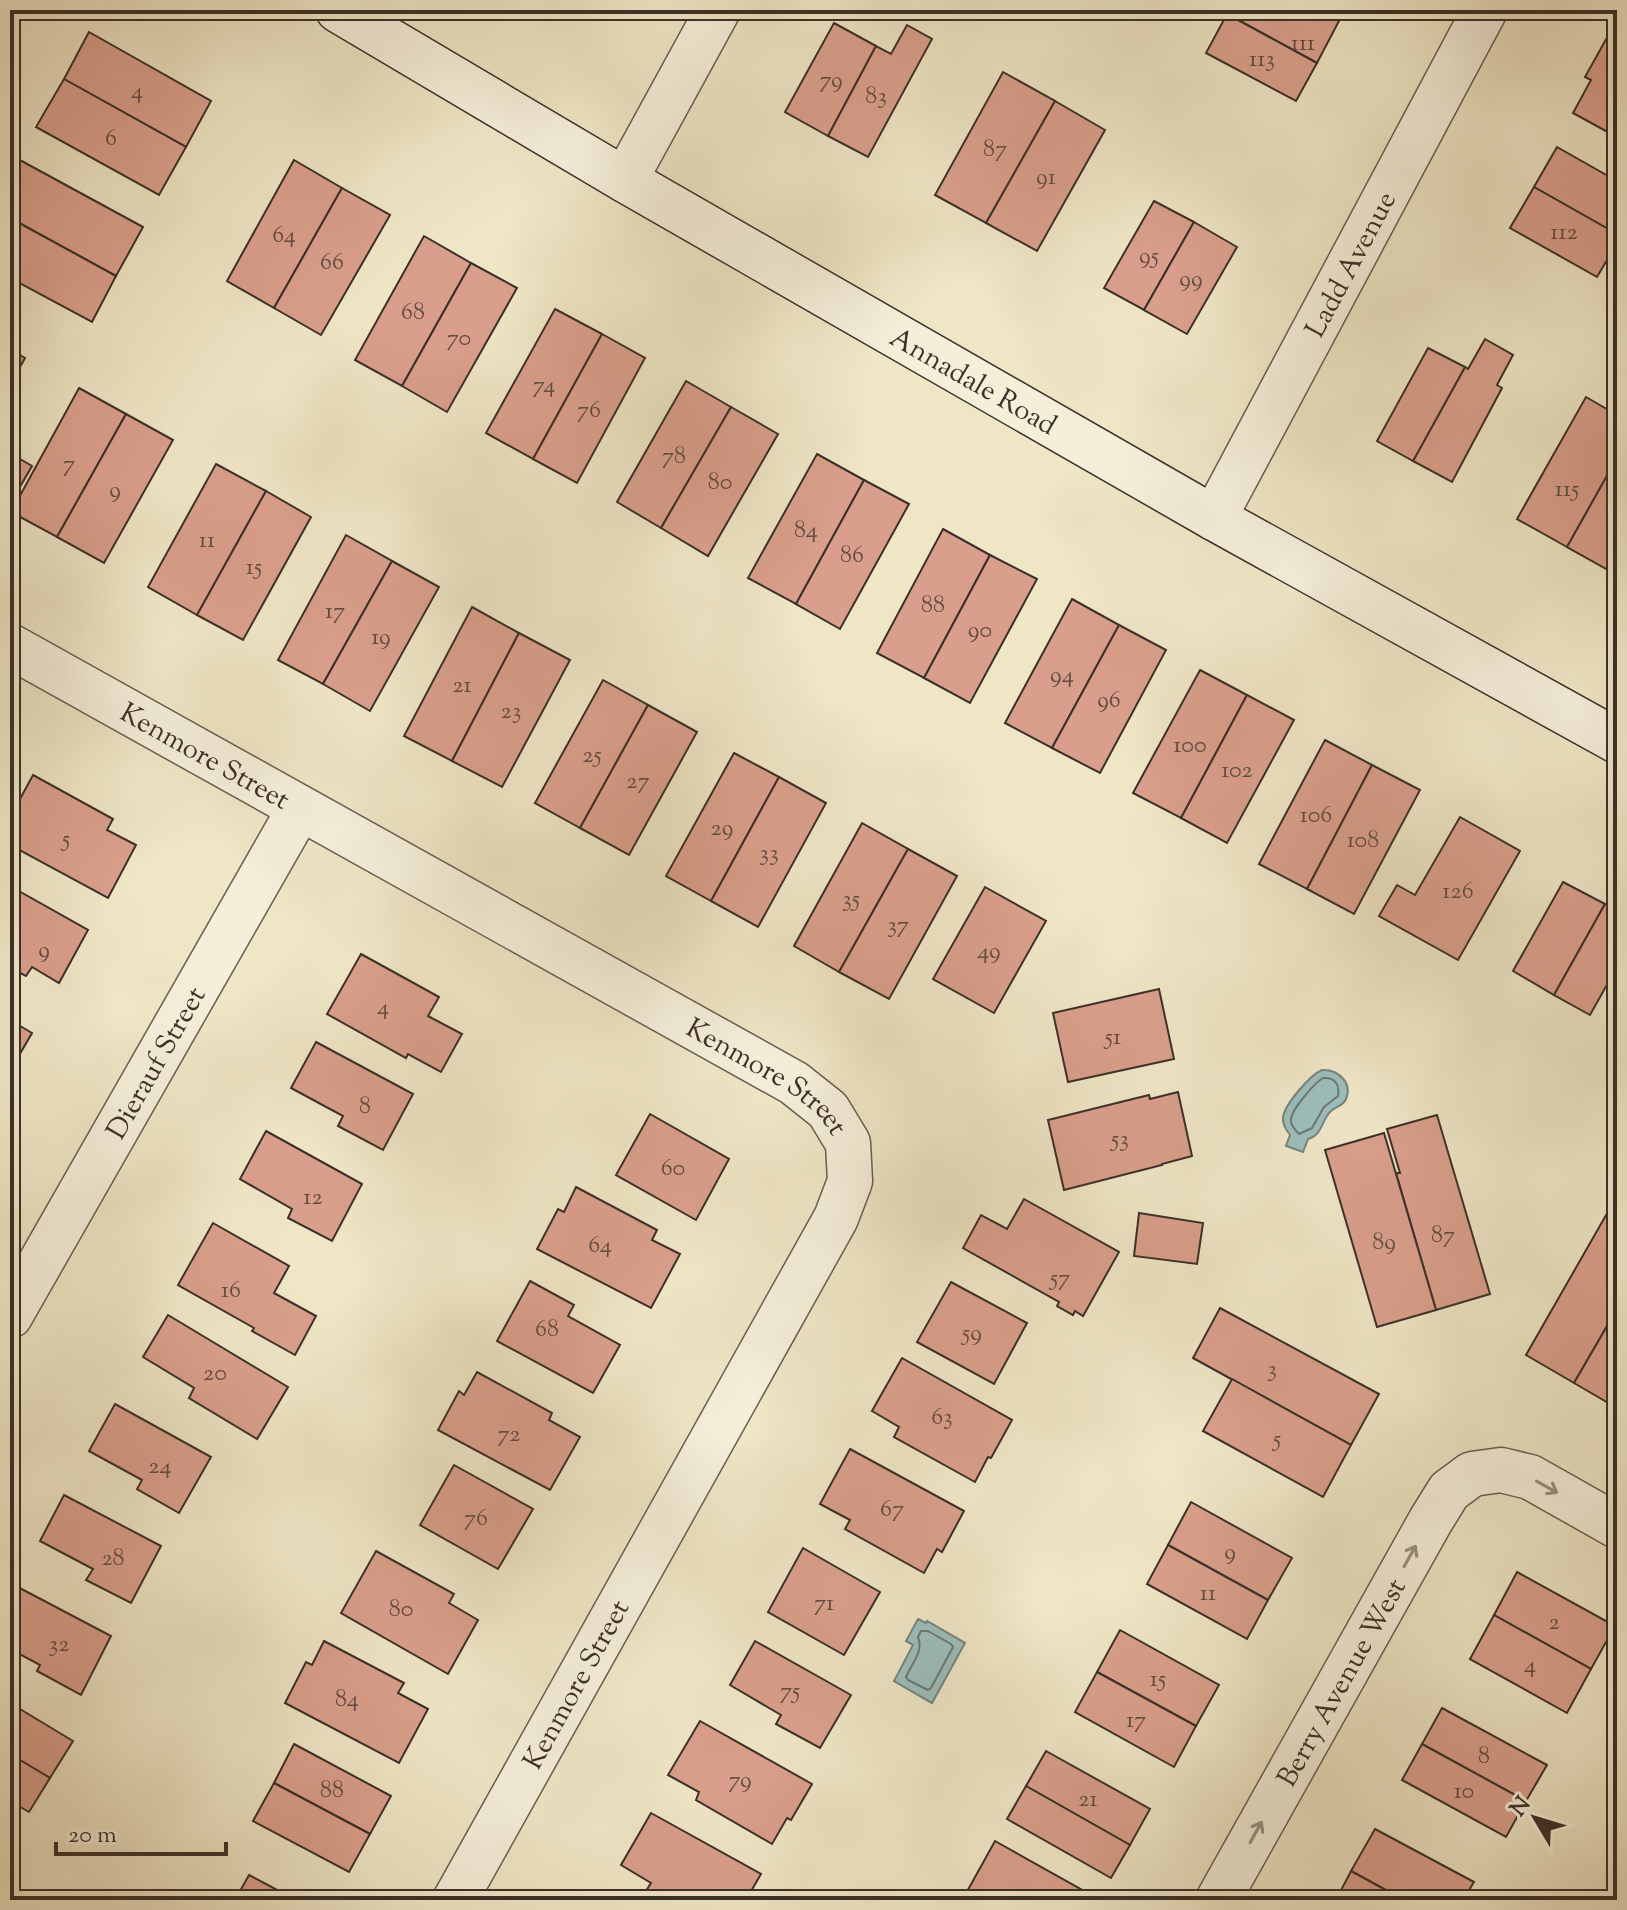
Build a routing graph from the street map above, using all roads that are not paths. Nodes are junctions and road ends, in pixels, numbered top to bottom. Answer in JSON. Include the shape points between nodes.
{"nodes":[{"id":1,"x":338,"y":10,"type":"edge"},
{"id":2,"x":718,"y":10,"type":"edge"},
{"id":3,"x":1485,"y":10,"type":"edge"},
{"id":4,"x":625,"y":180,"type":"junction"},
{"id":5,"x":1214,"y":518,"type":"junction"},
{"id":6,"x":10,"y":646,"type":"edge"},
{"id":7,"x":1617,"y":741,"type":"edge"},
{"id":8,"x":300,"y":808,"type":"junction"},
{"id":9,"x":10,"y":1316,"type":"edge"},
{"id":10,"x":1617,"y":1526,"type":"edge"},
{"id":11,"x":455,"y":1900,"type":"edge"},
{"id":12,"x":1218,"y":1900,"type":"edge"}],
"edges":[{"from":1,"to":4,"type":"street","name":"Annadale Road"},
{"from":2,"to":4,"type":"street"},
{"from":3,"to":5,"type":"street","name":"Ladd Avenue"},
{"from":4,"to":5,"type":"street","name":"Annadale Road"},
{"from":5,"to":7,"type":"street","name":"Annadale Road"},
{"from":6,"to":8,"type":"street","name":"Kenmore Street"},
{"from":8,"to":9,"type":"street","name":"Dierauf Street"},
{"from":8,"to":11,"type":"street","name":"Kenmore Street","via":[[794,1083],[828,1110],[848,1143],[850,1181],[836,1218]]},
{"from":12,"to":10,"type":"street","name":"Berry Avenue West","one_way":true,"via":[[1449,1491],[1472,1474],[1501,1470],[1530,1477]]}]}
